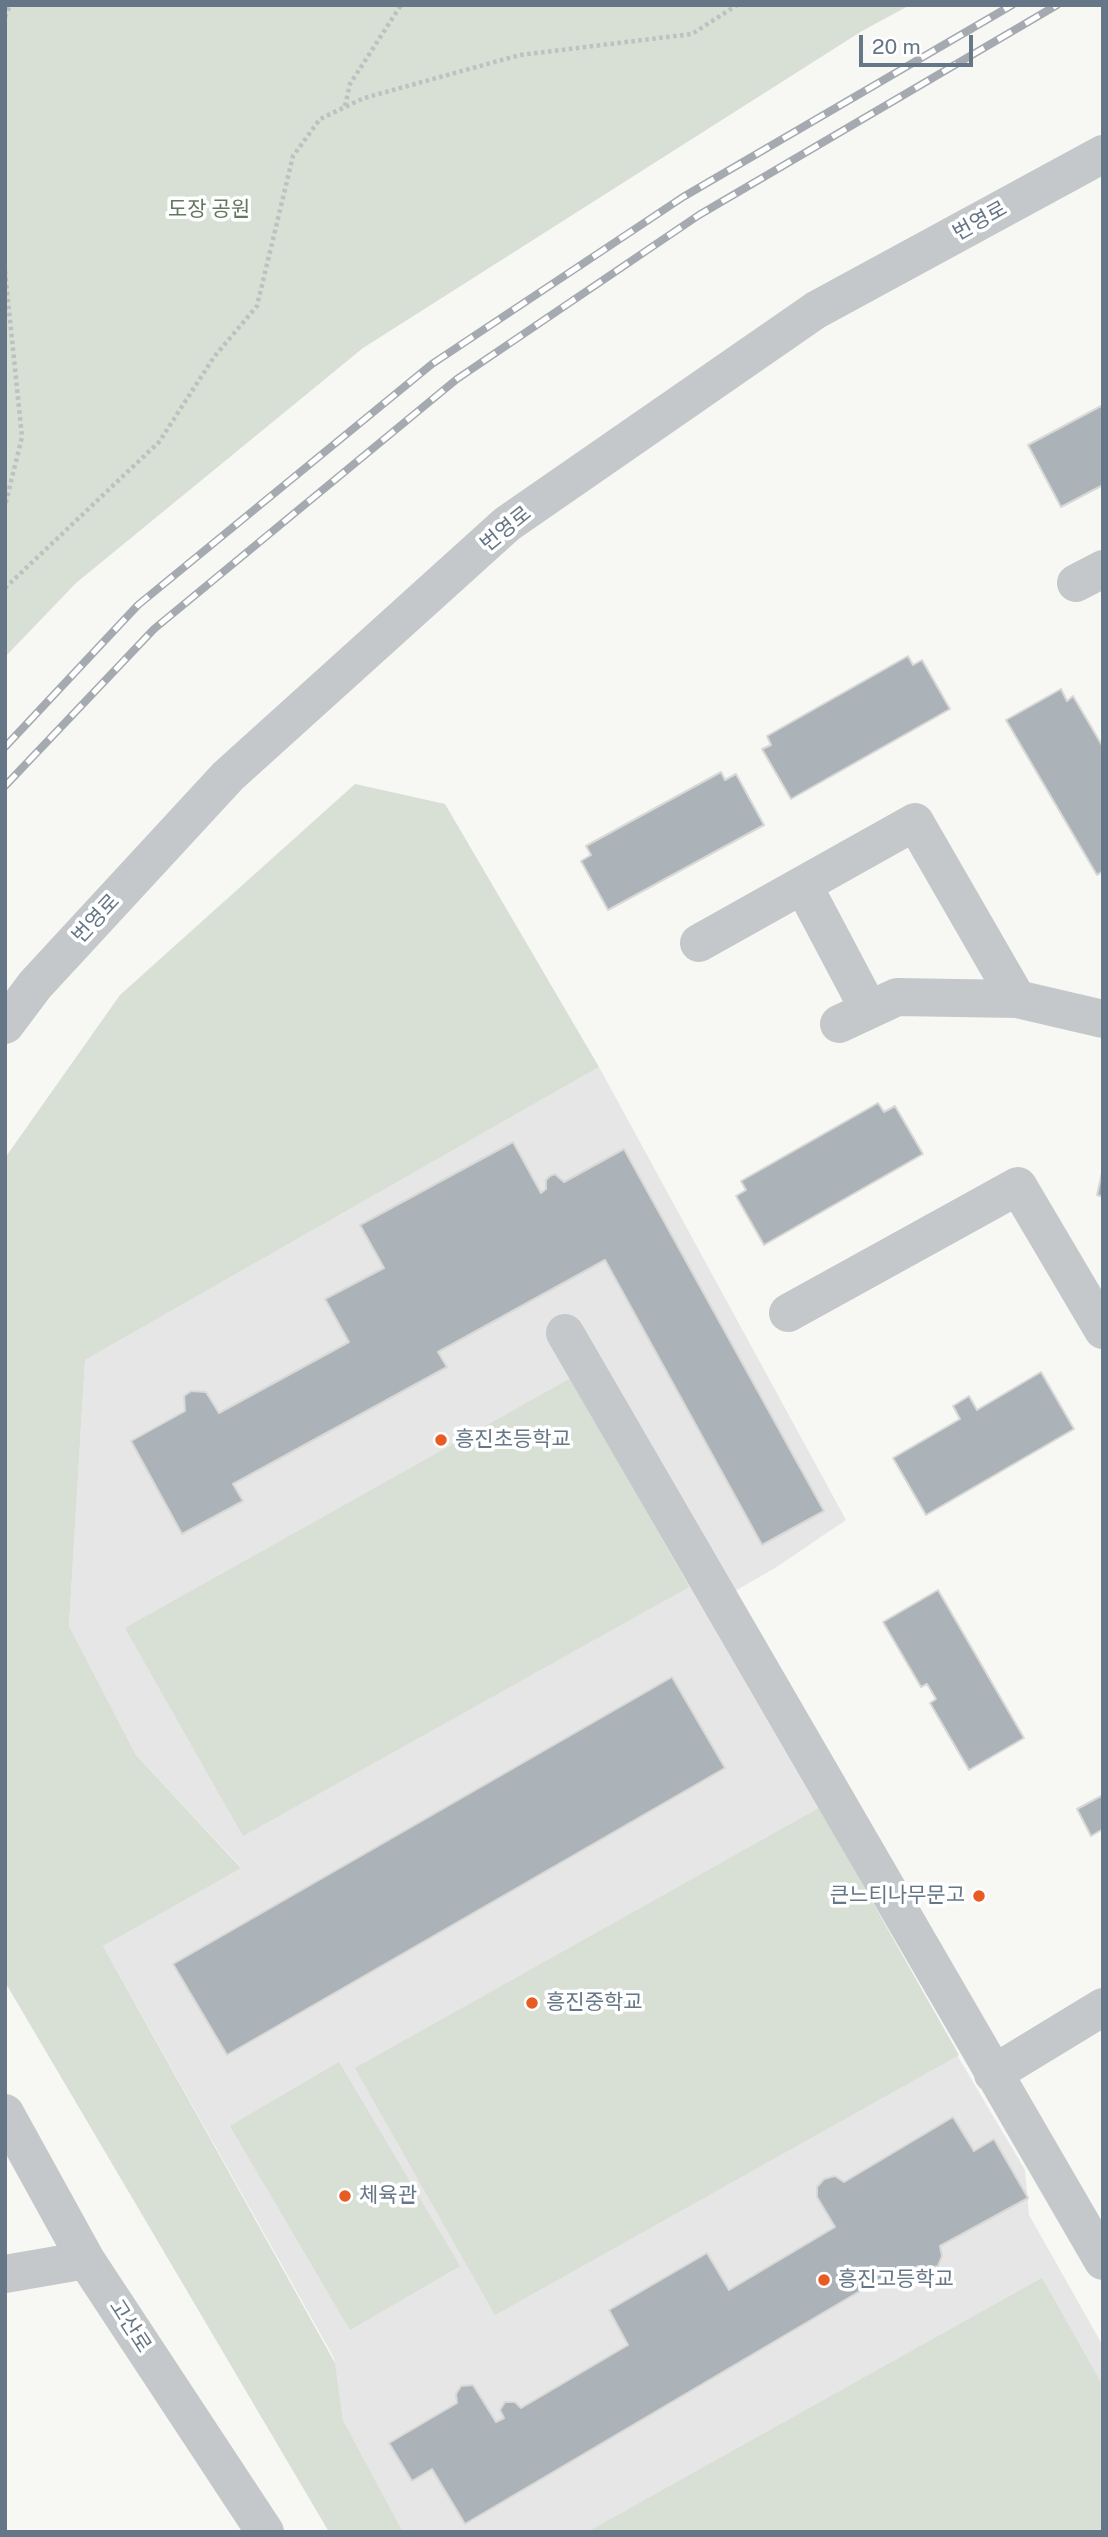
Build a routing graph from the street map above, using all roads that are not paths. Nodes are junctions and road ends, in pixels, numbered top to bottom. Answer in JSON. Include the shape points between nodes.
{"nodes":[{"id":1,"x":1103,"y":154,"type":"edge"},
{"id":2,"x":803,"y":885,"type":"junction"},
{"id":3,"x":699,"y":943,"type":"dead end"},
{"id":4,"x":1017,"y":999,"type":"junction"},
{"id":5,"x":1103,"y":1019,"type":"edge"},
{"id":6,"x":5,"y":1025,"type":"edge"},
{"id":7,"x":788,"y":1312,"type":"dead end"},
{"id":8,"x":1103,"y":1330,"type":"edge"},
{"id":9,"x":565,"y":1333,"type":"dead end"},
{"id":10,"x":1103,"y":2007,"type":"edge"},
{"id":11,"x":993,"y":2074,"type":"junction"},
{"id":12,"x":5,"y":2113,"type":"edge"},
{"id":13,"x":86,"y":2260,"type":"junction"},
{"id":14,"x":1103,"y":2261,"type":"edge"},
{"id":15,"x":5,"y":2274,"type":"edge"},
{"id":16,"x":265,"y":2532,"type":"edge"}],
"edges":[{"from":1,"to":6,"type":"street","name":"번영로","via":[[816,310],[507,524],[228,776],[35,985]]},
{"from":2,"to":3,"type":"street"},
{"from":2,"to":4,"type":"street","via":[[854,1016],[897,997]]},
{"from":2,"to":4,"type":"street","via":[[915,822]]},
{"from":4,"to":5,"type":"street"},
{"from":7,"to":8,"type":"street","via":[[1018,1186]]},
{"from":9,"to":11,"type":"street"},
{"from":10,"to":11,"type":"street"},
{"from":11,"to":14,"type":"street"},
{"from":12,"to":13,"type":"street","name":"고산로"},
{"from":13,"to":15,"type":"street"},
{"from":13,"to":16,"type":"street","name":"고산로"}]}
